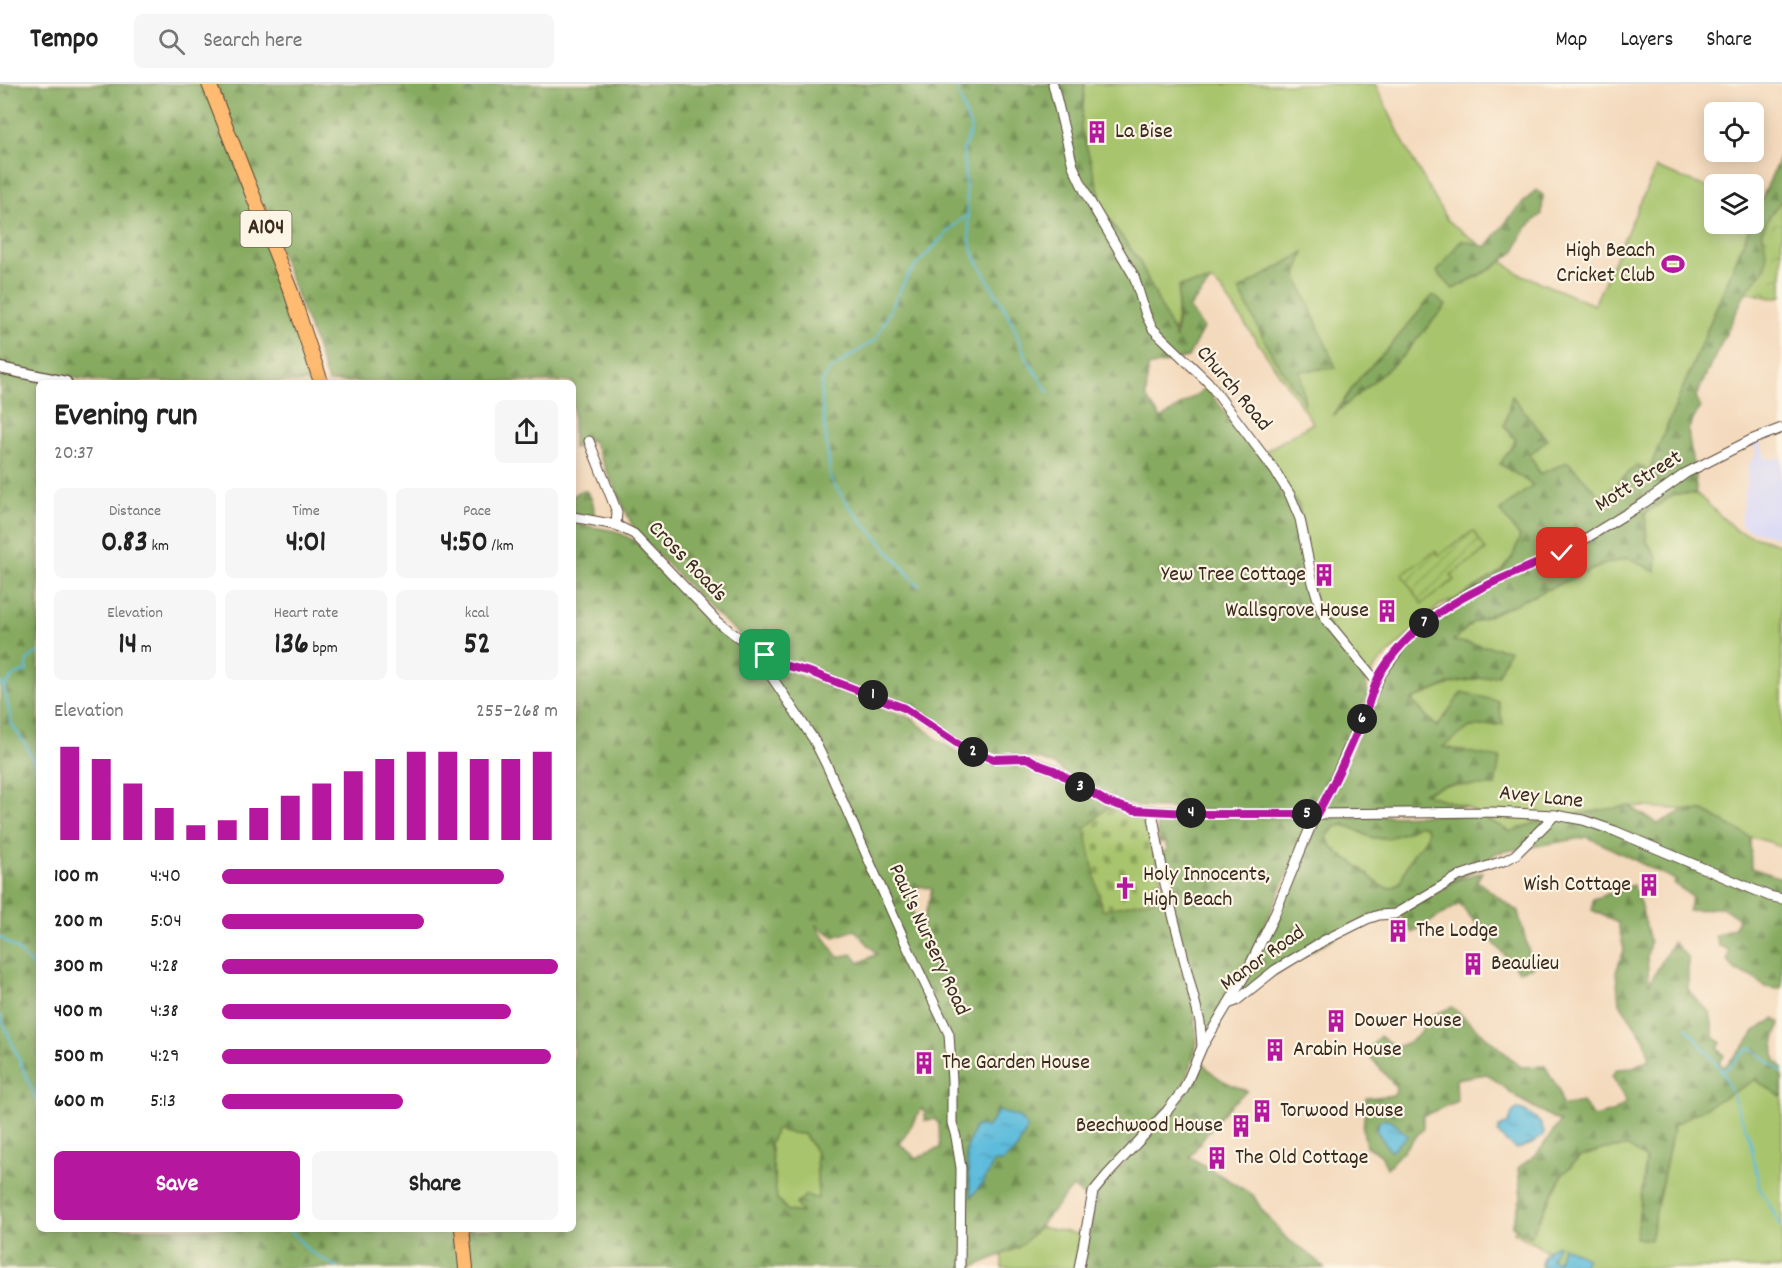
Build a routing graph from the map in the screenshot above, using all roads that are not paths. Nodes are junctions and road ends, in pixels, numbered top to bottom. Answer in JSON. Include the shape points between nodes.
{"nodes":[{"id":1,"x":209,"y":84,"type":"edge"},
{"id":2,"x":1053,"y":84,"type":"edge"},
{"id":3,"x":0,"y":368,"type":"edge"},
{"id":4,"x":57,"y":380,"type":"edge"},
{"id":5,"x":320,"y":380,"type":"edge"},
{"id":6,"x":1782,"y":428,"type":"edge"},
{"id":7,"x":589,"y":441,"type":"dead end"},
{"id":8,"x":576,"y":518,"type":"edge"},
{"id":9,"x":616,"y":525,"type":"junction"},
{"id":10,"x":765,"y":655,"type":"junction"},
{"id":11,"x":1377,"y":682,"type":"junction"},
{"id":12,"x":1152,"y":811,"type":"junction"},
{"id":13,"x":1317,"y":814,"type":"junction"},
{"id":14,"x":1555,"y":815,"type":"junction"},
{"id":15,"x":1782,"y":899,"type":"edge"},
{"id":16,"x":1228,"y":1004,"type":"junction"},
{"id":17,"x":1202,"y":1047,"type":"junction"},
{"id":18,"x":462,"y":1232,"type":"edge"},
{"id":19,"x":466,"y":1268,"type":"edge"},
{"id":20,"x":960,"y":1268,"type":"edge"},
{"id":21,"x":1079,"y":1268,"type":"edge"}],
"edges":[{"from":1,"to":5,"type":"main road","number":"A104","via":[[291,292]]},
{"from":2,"to":11,"type":"street","name":"Church Road","via":[[1079,180],[1134,276],[1153,329],[1208,382],[1280,479],[1300,519],[1321,610]]},
{"from":3,"to":4,"type":"street"},
{"from":6,"to":11,"type":"street","name":"Mott Street","via":[[1686,473],[1562,553],[1478,588],[1434,614],[1405,641]]},
{"from":7,"to":9,"type":"street","via":[[617,512]]},
{"from":8,"to":9,"type":"street","name":"Cross Roads"},
{"from":9,"to":10,"type":"street","name":"Cross Roads","via":[[634,534],[716,620]]},
{"from":10,"to":12,"type":"street","name":"Cross Roads","via":[[904,708],[967,750],[994,759],[1028,758],[1107,802]]},
{"from":10,"to":20,"type":"street","name":"Paul's Nursery Road","via":[[767,670],[814,740],[950,1034],[952,1123],[960,1168]]},
{"from":11,"to":13,"type":"street","name":"Mott Street"},
{"from":12,"to":13,"type":"street","name":"Avey Lane"},
{"from":12,"to":17,"type":"street","via":[[1165,884],[1200,1022]]},
{"from":13,"to":14,"type":"street","name":"Avey Lane"},
{"from":13,"to":16,"type":"street","name":"Mott Street","via":[[1273,918]]},
{"from":14,"to":15,"type":"street","name":"Avey Lane","via":[[1615,831]]},
{"from":14,"to":16,"type":"street","name":"Manor Road","via":[[1515,855],[1459,876],[1395,914],[1373,917],[1323,941]]},
{"from":16,"to":17,"type":"street","name":"Manor Road"},
{"from":17,"to":21,"type":"street","name":"Manor Road","via":[[1184,1089],[1093,1192]]},
{"from":18,"to":19,"type":"main road"}]}
